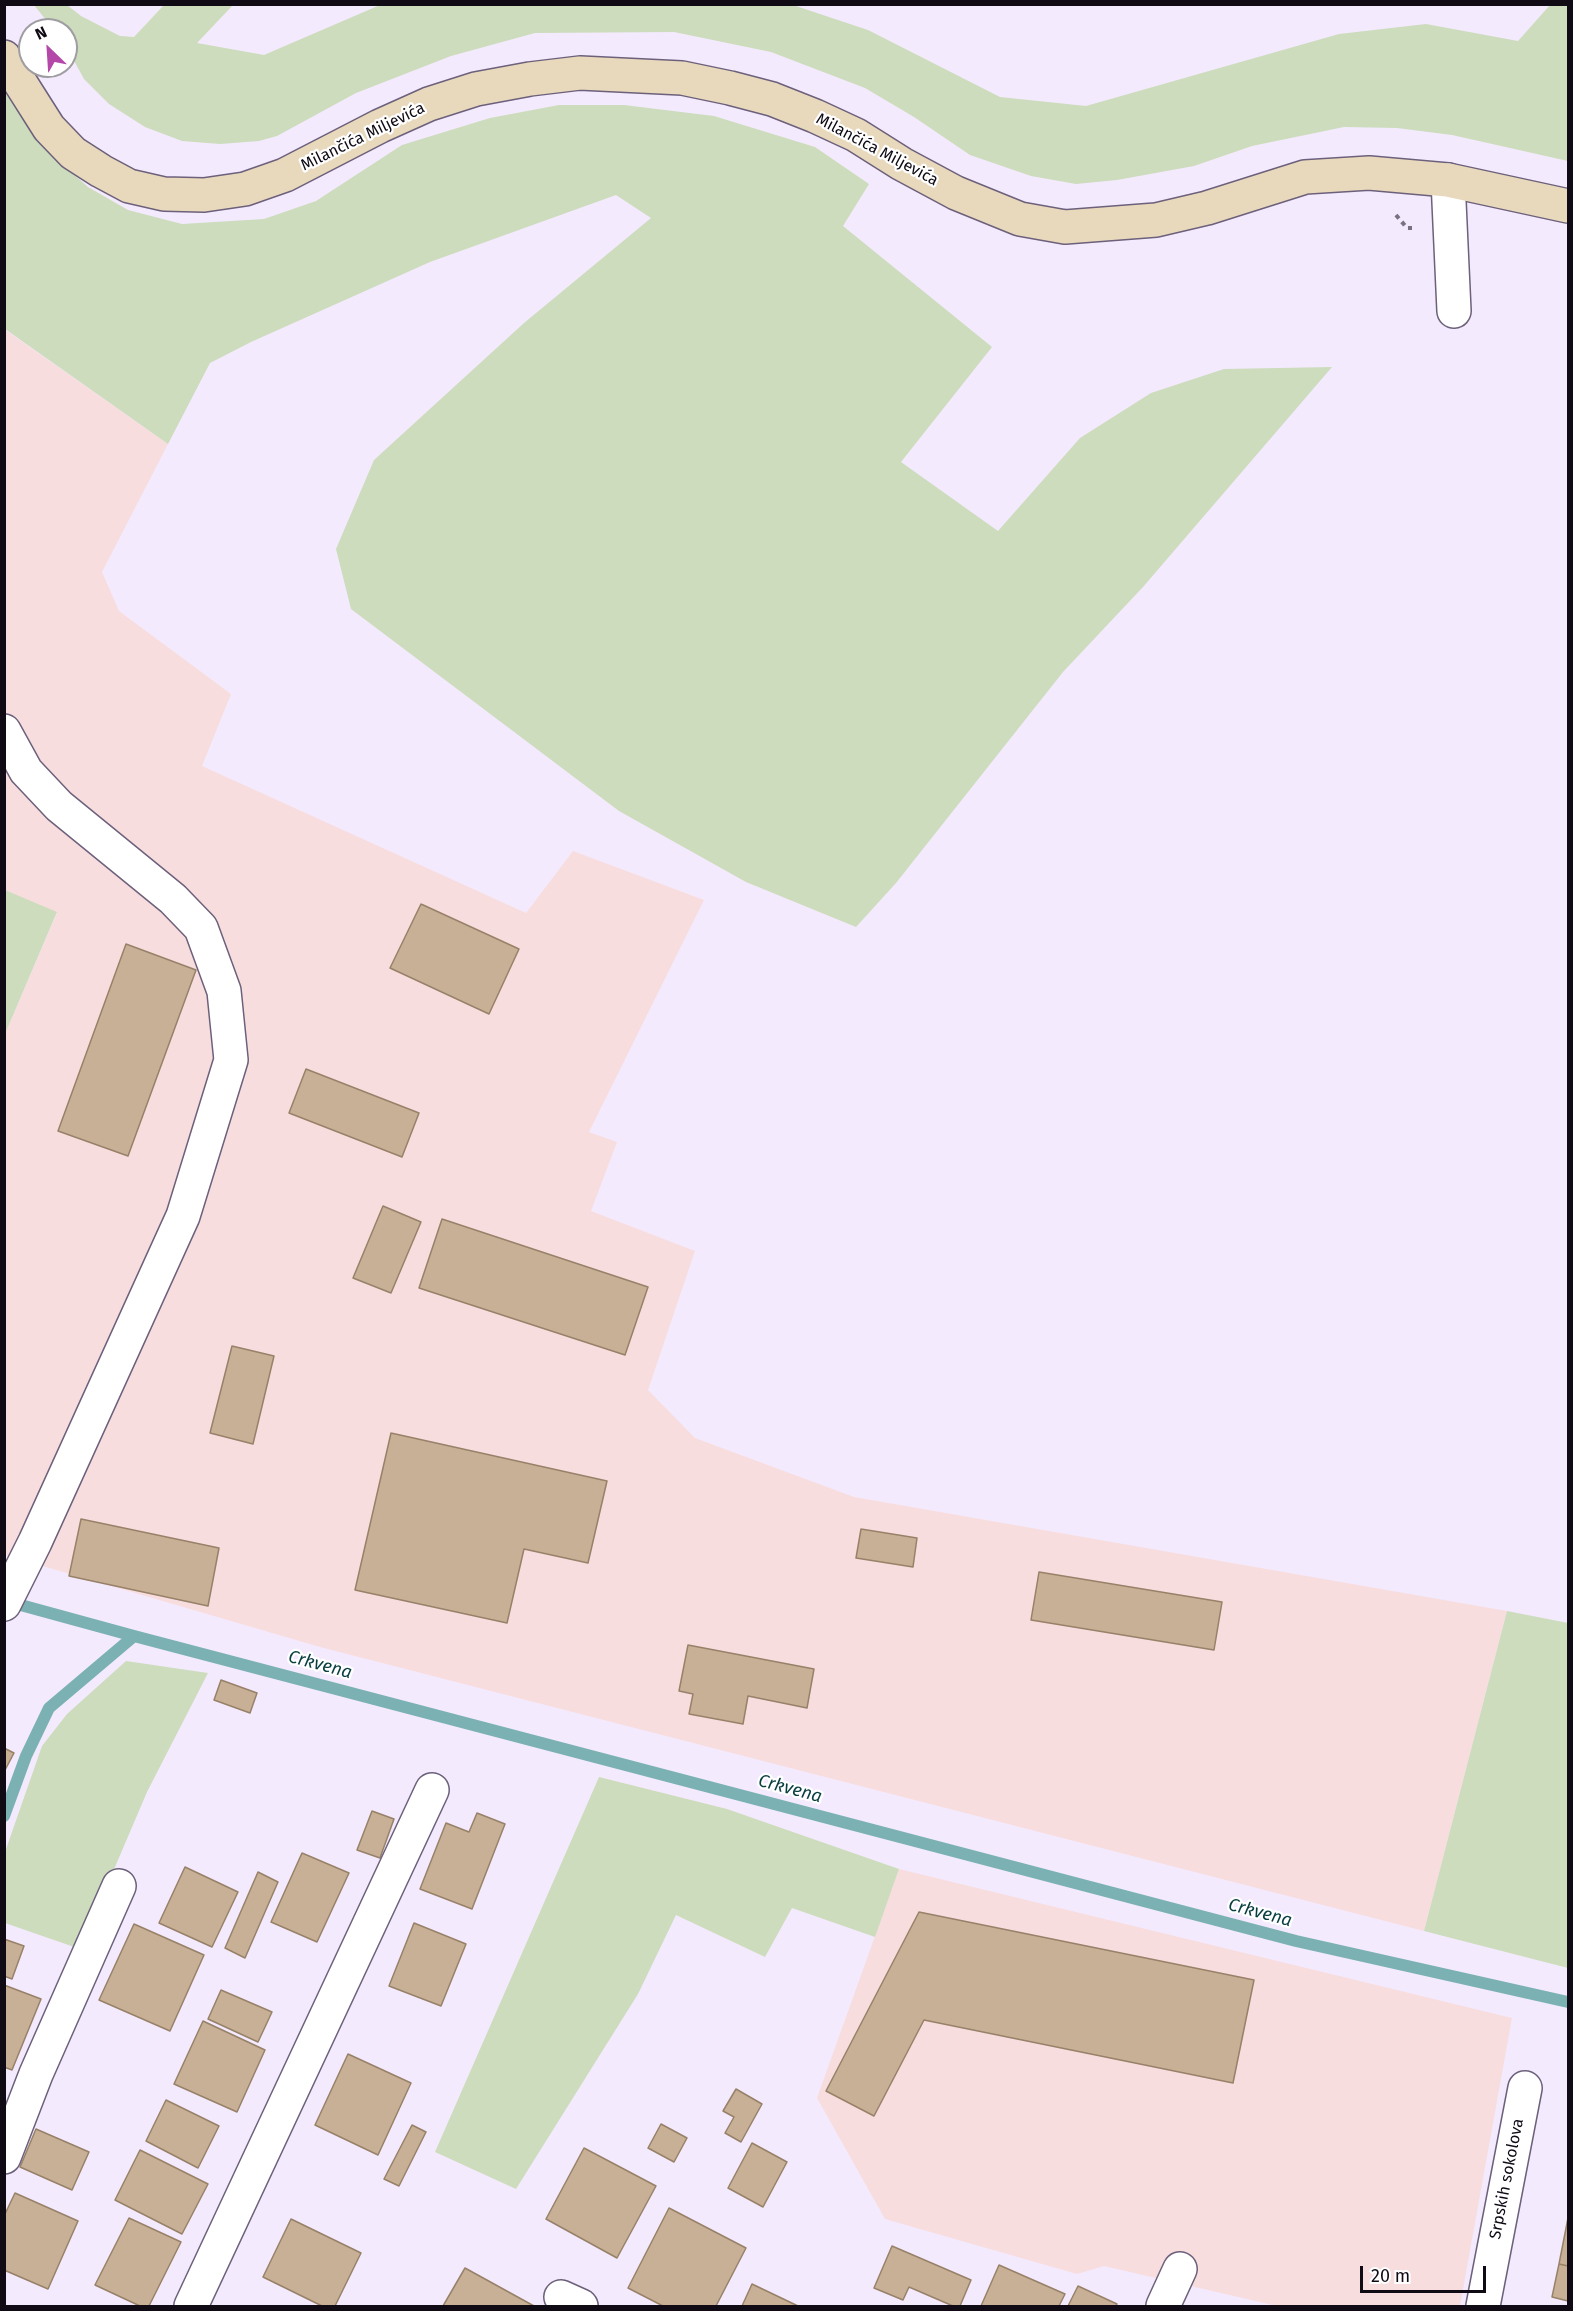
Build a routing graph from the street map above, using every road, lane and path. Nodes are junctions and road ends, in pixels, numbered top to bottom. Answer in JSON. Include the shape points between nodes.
{"nodes":[{"id":1,"x":4,"y":57,"type":"edge"},
{"id":2,"x":1448,"y":180,"type":"junction"},
{"id":3,"x":1569,"y":206,"type":"edge"},
{"id":4,"x":1392,"y":212,"type":"dead end"},
{"id":5,"x":1449,"y":229,"type":"junction"},
{"id":6,"x":1454,"y":311,"type":"dead end"},
{"id":7,"x":4,"y":731,"type":"edge"},
{"id":8,"x":4,"y":1604,"type":"edge"},
{"id":9,"x":432,"y":1790,"type":"dead end"},
{"id":10,"x":119,"y":1886,"type":"dead end"},
{"id":11,"x":1525,"y":2088,"type":"dead end"},
{"id":12,"x":4,"y":2157,"type":"edge"},
{"id":13,"x":1180,"y":2269,"type":"dead end"},
{"id":14,"x":191,"y":2307,"type":"edge"},
{"id":15,"x":1163,"y":2307,"type":"edge"},
{"id":16,"x":1483,"y":2307,"type":"edge"}],
"edges":[{"from":1,"to":2,"type":"street","name":"Milančića Miljevića","via":[[49,128],[73,153],[129,186],[164,194],[204,195],[245,189],[285,175],[429,104],[476,89],[580,73],[682,78],[772,99],[856,135],[911,169],[978,202],[1020,219],[1065,227],[1155,220],[1305,177],[1369,173]]},
{"from":2,"to":3,"type":"street","name":"Milančića Miljevića"},
{"from":2,"to":5,"type":"street"},
{"from":4,"to":5,"type":"path","via":[[1407,228]]},
{"from":5,"to":6,"type":"street"},
{"from":7,"to":8,"type":"street","via":[[26,771],[59,806],[172,899],[201,928],[224,991],[231,1060],[183,1216]]},
{"from":9,"to":14,"type":"street"},
{"from":10,"to":12,"type":"street"},
{"from":11,"to":16,"type":"street","name":"Srpskih sokolova"},
{"from":13,"to":15,"type":"street"}]}
